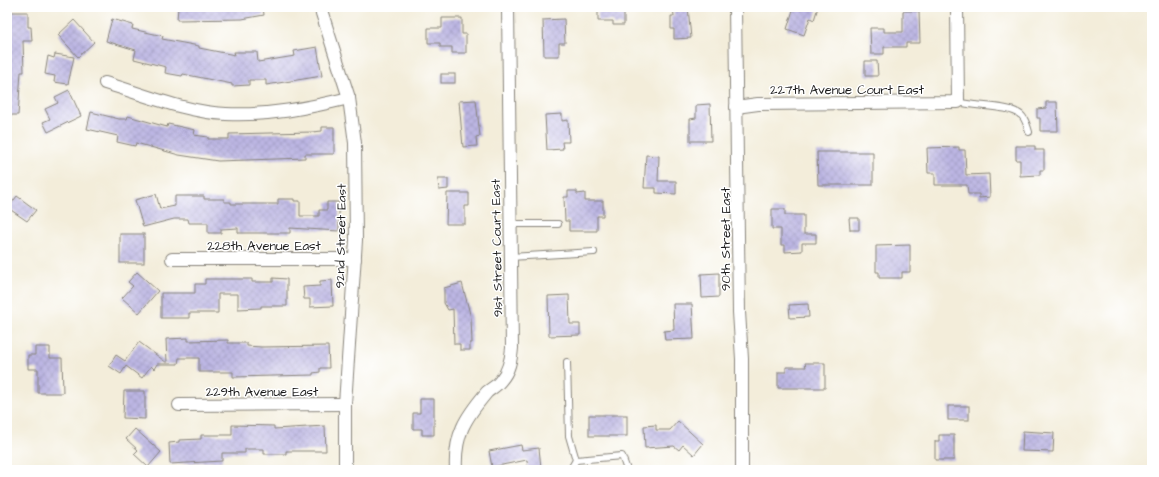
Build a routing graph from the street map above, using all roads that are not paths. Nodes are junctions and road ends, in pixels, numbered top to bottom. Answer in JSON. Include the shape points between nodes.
{"nodes":[{"id":1,"x":320,"y":7,"type":"edge"},
{"id":2,"x":508,"y":7,"type":"edge"},
{"id":3,"x":735,"y":7,"type":"edge"},
{"id":4,"x":956,"y":7,"type":"edge"},
{"id":5,"x":104,"y":83,"type":"dead end"},
{"id":6,"x":349,"y":98,"type":"junction"},
{"id":7,"x":958,"y":102,"type":"junction"},
{"id":8,"x":736,"y":107,"type":"junction"},
{"id":9,"x":1029,"y":132,"type":"dead end"},
{"id":10,"x":510,"y":224,"type":"junction"},
{"id":11,"x":558,"y":224,"type":"dead end"},
{"id":12,"x":594,"y":252,"type":"dead end"},
{"id":13,"x":510,"y":257,"type":"junction"},
{"id":14,"x":172,"y":259,"type":"dead end"},
{"id":15,"x":355,"y":259,"type":"junction"},
{"id":16,"x":567,"y":362,"type":"dead end"},
{"id":17,"x":345,"y":404,"type":"junction"},
{"id":18,"x":179,"y":405,"type":"dead end"},
{"id":19,"x":576,"y":460,"type":"junction"},
{"id":20,"x":345,"y":470,"type":"edge"},
{"id":21,"x":456,"y":470,"type":"edge"},
{"id":22,"x":570,"y":470,"type":"edge"},
{"id":23,"x":627,"y":470,"type":"edge"},
{"id":24,"x":742,"y":470,"type":"edge"}],
"edges":[{"from":1,"to":6,"type":"street","name":"92nd Street East"},
{"from":2,"to":10,"type":"street","name":"91st Street Court East"},
{"from":3,"to":8,"type":"street","name":"90th Street East"},
{"from":4,"to":7,"type":"street"},
{"from":5,"to":6,"type":"street","via":[[192,108],[225,114],[286,112]]},
{"from":6,"to":15,"type":"street","name":"92nd Street East","via":[[355,143]]},
{"from":7,"to":8,"type":"street","name":"227th Avenue Court East","via":[[758,104]]},
{"from":7,"to":9,"type":"lane","via":[[971,106],[1009,109],[1020,114]]},
{"from":8,"to":24,"type":"street","name":"90th Street East"},
{"from":10,"to":11,"type":"lane"},
{"from":10,"to":13,"type":"street","name":"91st Street Court East"},
{"from":12,"to":13,"type":"lane"},
{"from":13,"to":21,"type":"street","name":"91st Street Court East","via":[[511,363],[502,380],[488,392],[466,420],[457,439]]},
{"from":14,"to":15,"type":"street","name":"228th Avenue East"},
{"from":15,"to":17,"type":"street","name":"92nd Street East"},
{"from":16,"to":19,"type":"lane","via":[[569,436]]},
{"from":17,"to":18,"type":"street","name":"229th Avenue East"},
{"from":17,"to":20,"type":"street","name":"92nd Street East"},
{"from":19,"to":22,"type":"lane"},
{"from":19,"to":23,"type":"lane","via":[[622,456]]}]}
